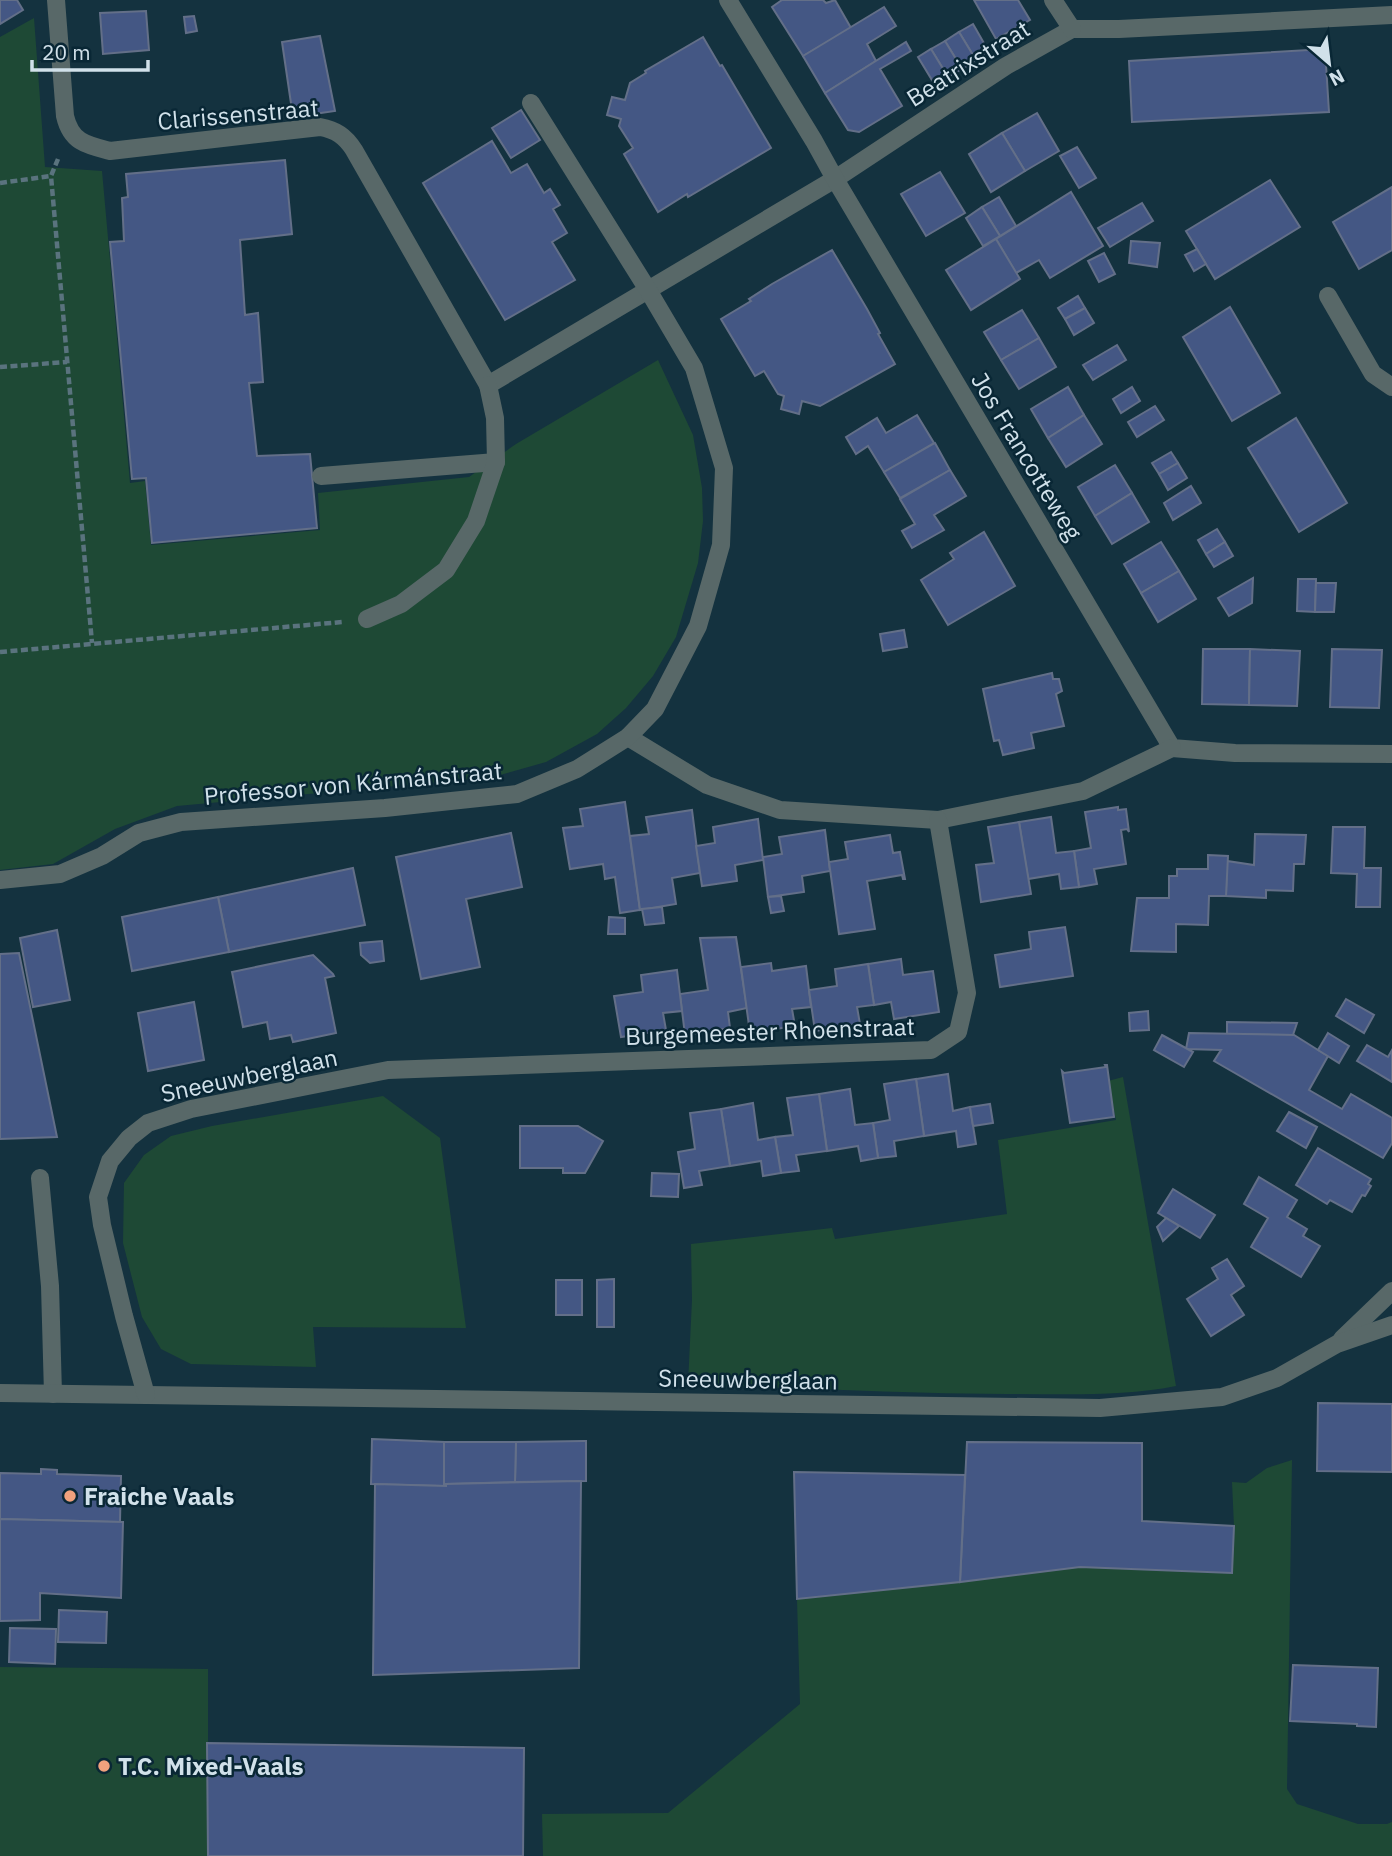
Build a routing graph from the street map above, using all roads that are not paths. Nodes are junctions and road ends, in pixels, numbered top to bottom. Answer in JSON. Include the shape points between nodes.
{"nodes":[{"id":1,"x":57,"y":0,"type":"edge"},
{"id":2,"x":728,"y":0,"type":"edge"},
{"id":3,"x":1053,"y":0,"type":"edge"},
{"id":4,"x":1392,"y":15,"type":"edge"},
{"id":5,"x":1072,"y":29,"type":"junction"},
{"id":6,"x":531,"y":103,"type":"dead end"},
{"id":7,"x":835,"y":179,"type":"junction"},
{"id":8,"x":648,"y":290,"type":"junction"},
{"id":9,"x":1328,"y":296,"type":"dead end"},
{"id":10,"x":488,"y":385,"type":"junction"},
{"id":11,"x":1392,"y":387,"type":"edge"},
{"id":12,"x":496,"y":462,"type":"junction"},
{"id":13,"x":321,"y":476,"type":"dead end"},
{"id":14,"x":367,"y":619,"type":"road end"},
{"id":15,"x":628,"y":737,"type":"junction"},
{"id":16,"x":1172,"y":748,"type":"junction"},
{"id":17,"x":1392,"y":754,"type":"edge"},
{"id":18,"x":938,"y":820,"type":"junction"},
{"id":19,"x":0,"y":880,"type":"edge"},
{"id":20,"x":448,"y":1068,"type":"joint"},
{"id":21,"x":40,"y":1178,"type":"dead end"},
{"id":22,"x":1392,"y":1291,"type":"edge"},
{"id":23,"x":1392,"y":1325,"type":"edge"},
{"id":24,"x":1338,"y":1344,"type":"junction"},
{"id":25,"x":0,"y":1393,"type":"edge"},
{"id":26,"x":53,"y":1394,"type":"junction"},
{"id":27,"x":146,"y":1395,"type":"junction"}],
"edges":[{"from":1,"to":10,"type":"street","name":"Clarissenstraat","via":[[69,132],[86,145],[110,151],[320,127],[343,136]]},
{"from":2,"to":7,"type":"street","name":"Jos Francotteweg"},
{"from":3,"to":5,"type":"street"},
{"from":4,"to":5,"type":"street","name":"Beatrixstraat"},
{"from":5,"to":7,"type":"street","name":"Beatrixstraat","via":[[1006,66]]},
{"from":6,"to":8,"type":"street","name":"Professor von Kármánstraat"},
{"from":7,"to":8,"type":"street"},
{"from":7,"to":16,"type":"street","name":"Jos Francotteweg"},
{"from":8,"to":10,"type":"street"},
{"from":8,"to":15,"type":"street","name":"Professor von Kármánstraat","via":[[694,368],[702,393],[724,468],[722,532],[698,626],[655,709]]},
{"from":9,"to":11,"type":"street","via":[[1373,374]]},
{"from":10,"to":12,"type":"street","name":"Clarissenstraat","via":[[495,418]]},
{"from":12,"to":13,"type":"street"},
{"from":12,"to":14,"type":"street","name":"Clarissenstraat","via":[[475,521],[446,570],[401,604]]},
{"from":15,"to":18,"type":"street","via":[[707,785],[780,810]]},
{"from":15,"to":19,"type":"street","name":"Professor von Kármánstraat","via":[[578,769],[517,794],[180,822],[139,834],[60,874]]},
{"from":16,"to":17,"type":"street"},
{"from":16,"to":18,"type":"street","via":[[1083,791]]},
{"from":18,"to":20,"type":"street","name":"Burgemeester Rhoenstraat","via":[[967,993],[958,1032],[931,1050]]},
{"from":20,"to":27,"type":"street","name":"Sneeuwberglaan","via":[[388,1070],[191,1109],[148,1123],[129,1138],[110,1161],[98,1196]]},
{"from":21,"to":26,"type":"street"},
{"from":22,"to":24,"type":"street","name":"Sneeuwberglaan"},
{"from":23,"to":24,"type":"street","name":"Sneeuwberglaan"},
{"from":24,"to":27,"type":"street","name":"Sneeuwberglaan","via":[[1278,1378],[1222,1397],[1100,1408]]},
{"from":25,"to":26,"type":"street","name":"Sneeuwberglaan"},
{"from":26,"to":27,"type":"street","name":"Sneeuwberglaan"}]}
